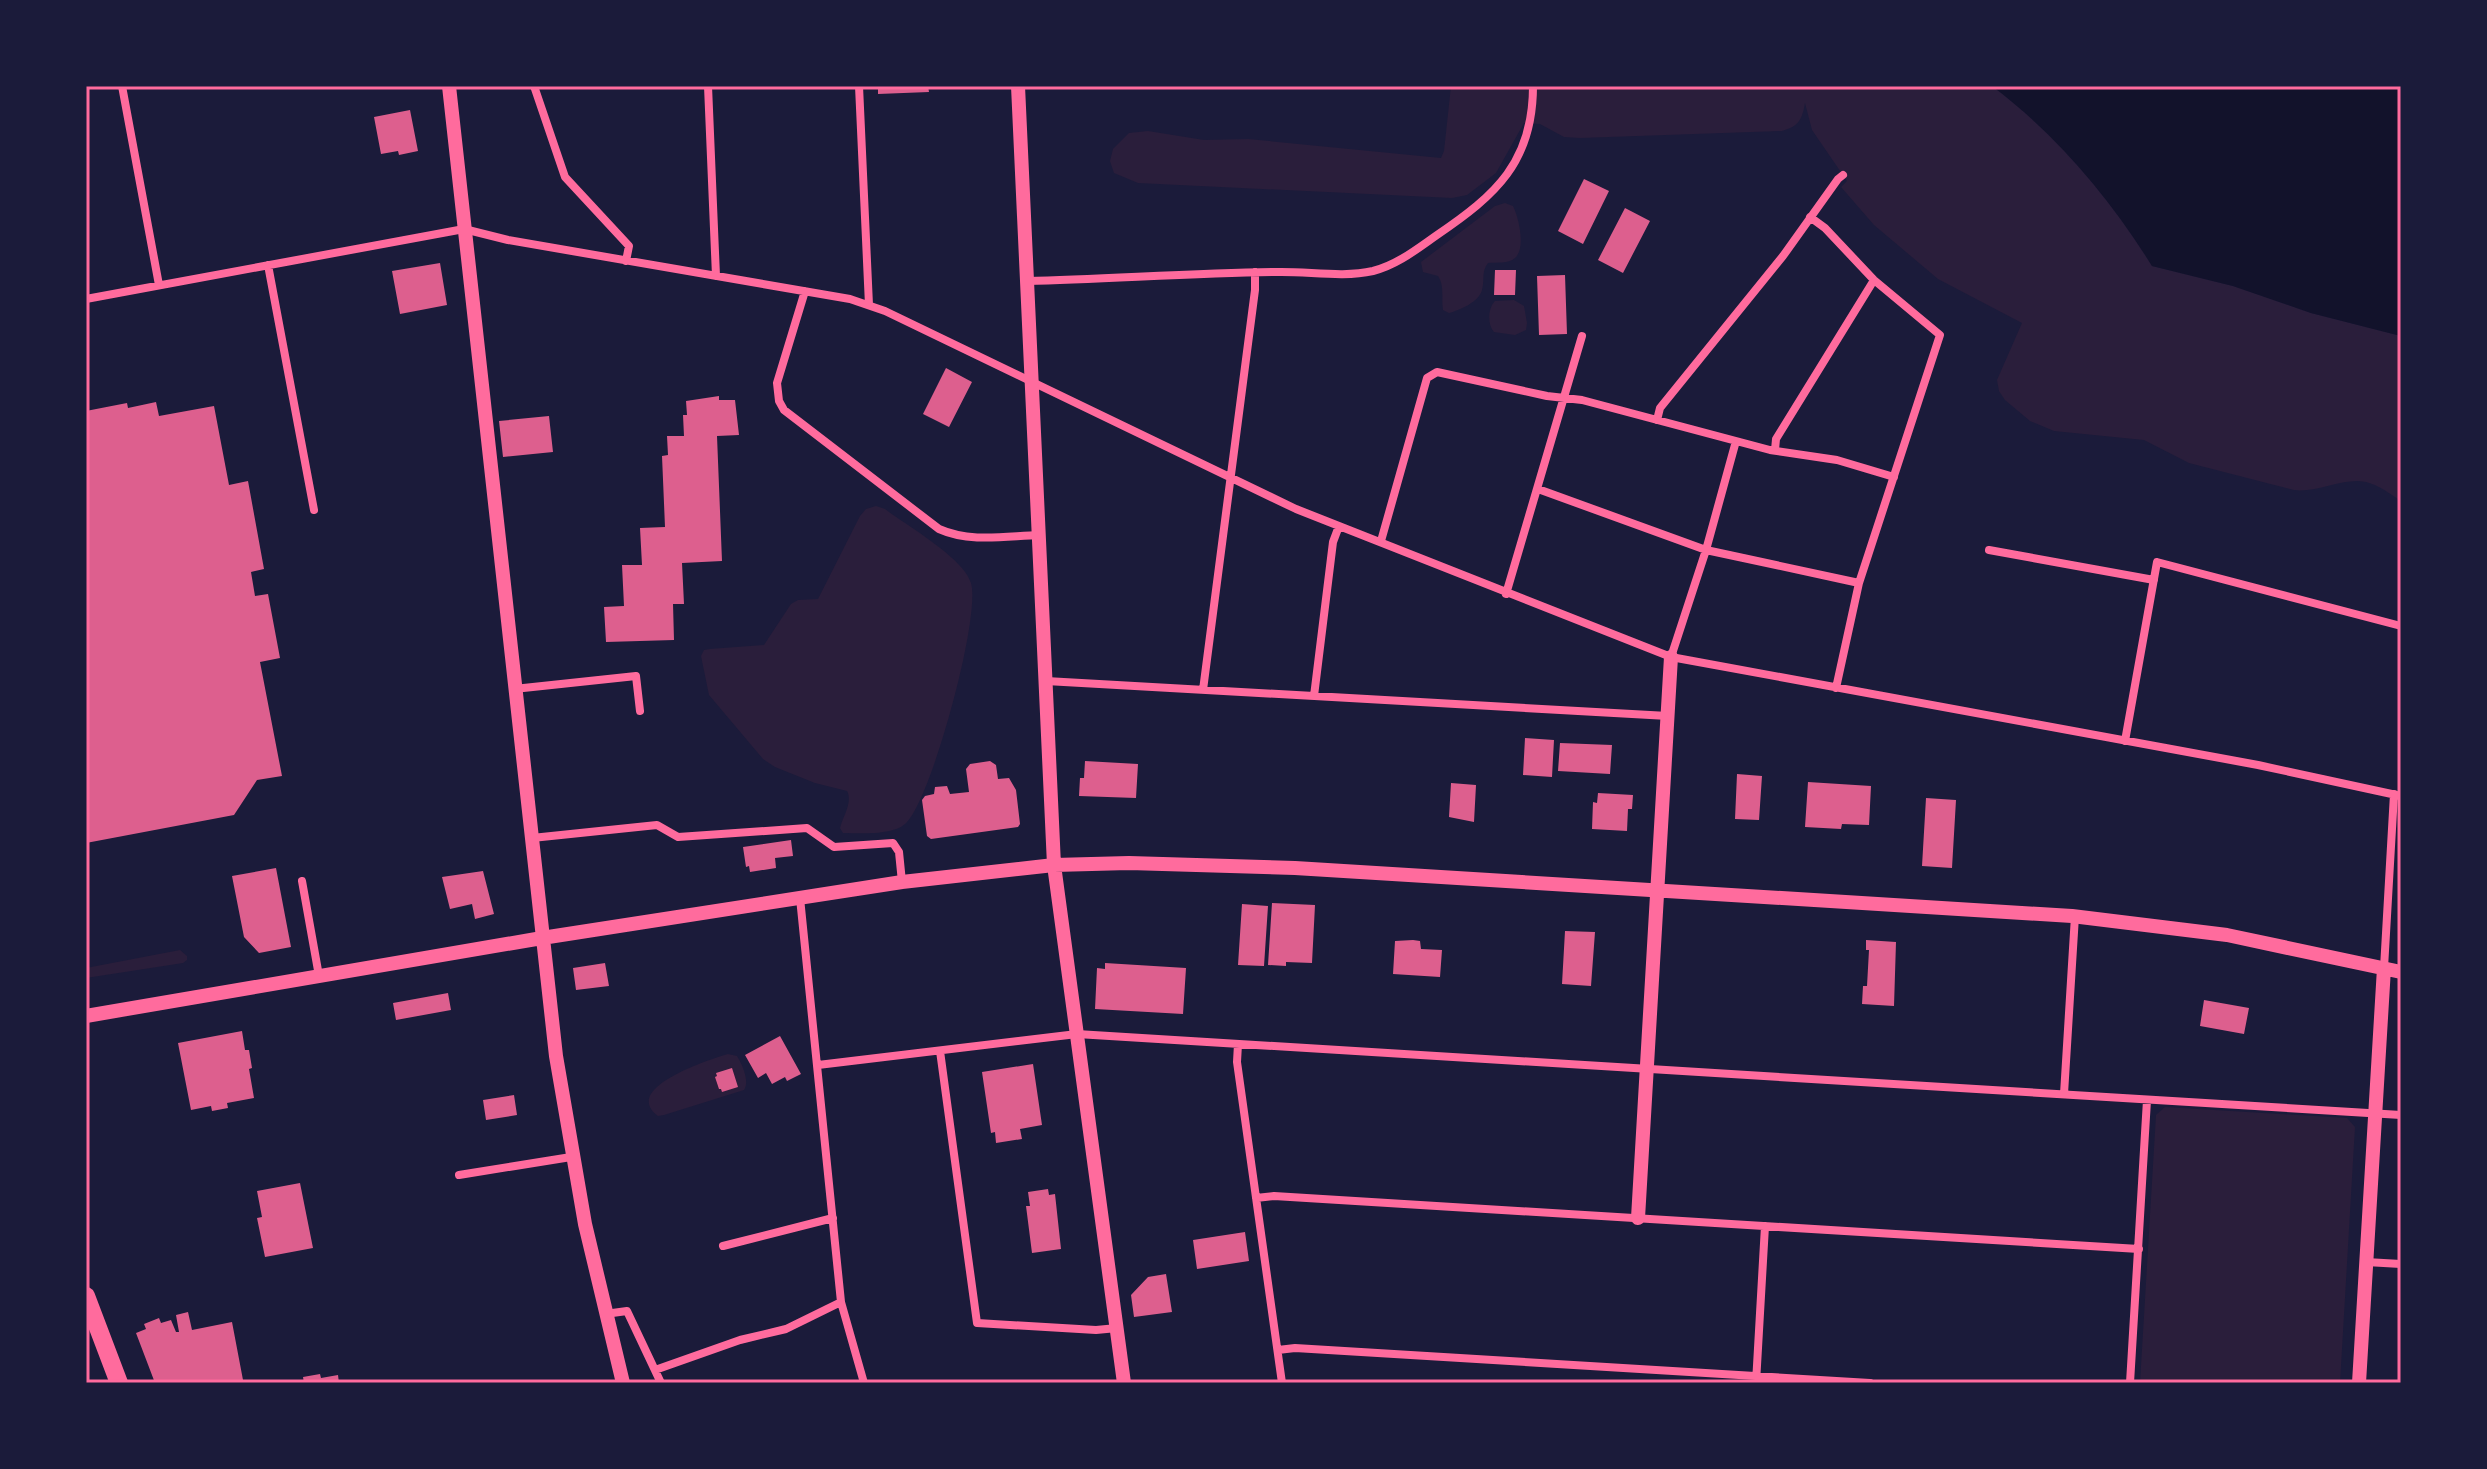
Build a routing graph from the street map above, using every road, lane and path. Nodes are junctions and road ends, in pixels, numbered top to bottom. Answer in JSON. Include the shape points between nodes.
{"nodes":[{"id":1,"x":122,"y":86,"type":"edge"},
{"id":2,"x":449,"y":86,"type":"edge"},
{"id":3,"x":534,"y":86,"type":"edge"},
{"id":4,"x":708,"y":86,"type":"edge"},
{"id":5,"x":859,"y":86,"type":"edge"},
{"id":6,"x":1018,"y":86,"type":"edge"},
{"id":7,"x":1533,"y":86,"type":"edge"},
{"id":8,"x":1843,"y":175,"type":"dead end"},
{"id":9,"x":1810,"y":217,"type":"junction"},
{"id":10,"x":464,"y":229,"type":"junction"},
{"id":11,"x":626,"y":261,"type":"junction"},
{"id":12,"x":268,"y":265,"type":"junction"},
{"id":13,"x":1255,"y":272,"type":"junction"},
{"id":14,"x":716,"y":276,"type":"junction"},
{"id":15,"x":1874,"y":280,"type":"junction"},
{"id":16,"x":1027,"y":281,"type":"junction"},
{"id":17,"x":159,"y":285,"type":"junction"},
{"id":18,"x":805,"y":291,"type":"junction"},
{"id":19,"x":86,"y":299,"type":"edge"},
{"id":20,"x":869,"y":305,"type":"junction"},
{"id":21,"x":1582,"y":336,"type":"dead end"},
{"id":22,"x":1032,"y":383,"type":"junction"},
{"id":23,"x":1564,"y":398,"type":"junction"},
{"id":24,"x":1657,"y":420,"type":"junction"},
{"id":25,"x":1736,"y":441,"type":"junction"},
{"id":26,"x":1775,"y":450,"type":"junction"},
{"id":27,"x":1894,"y":477,"type":"junction"},
{"id":28,"x":1230,"y":478,"type":"junction"},
{"id":29,"x":1538,"y":489,"type":"junction"},
{"id":30,"x":314,"y":510,"type":"dead end"},
{"id":31,"x":1339,"y":526,"type":"junction"},
{"id":32,"x":1039,"y":535,"type":"junction"},
{"id":33,"x":1381,"y":541,"type":"junction"},
{"id":34,"x":1706,"y":550,"type":"junction"},
{"id":35,"x":1989,"y":550,"type":"dead end"},
{"id":36,"x":2154,"y":580,"type":"junction"},
{"id":37,"x":1859,"y":583,"type":"junction"},
{"id":38,"x":1506,"y":594,"type":"junction"},
{"id":39,"x":2401,"y":626,"type":"edge"},
{"id":40,"x":1671,"y":657,"type":"junction"},
{"id":41,"x":1046,"y":681,"type":"junction"},
{"id":42,"x":1836,"y":688,"type":"junction"},
{"id":43,"x":514,"y":689,"type":"junction"},
{"id":44,"x":1203,"y":690,"type":"junction"},
{"id":45,"x":1314,"y":696,"type":"junction"},
{"id":46,"x":640,"y":711,"type":"dead end"},
{"id":47,"x":1668,"y":716,"type":"junction"},
{"id":48,"x":2125,"y":741,"type":"junction"},
{"id":49,"x":2398,"y":795,"type":"edge"},
{"id":50,"x":531,"y":838,"type":"junction"},
{"id":51,"x":1054,"y":865,"type":"junction"},
{"id":52,"x":302,"y":881,"type":"dead end"},
{"id":53,"x":902,"y":882,"type":"junction"},
{"id":54,"x":1657,"y":890,"type":"junction"},
{"id":55,"x":800,"y":898,"type":"junction"},
{"id":56,"x":2075,"y":916,"type":"junction"},
{"id":57,"x":542,"y":938,"type":"junction"},
{"id":58,"x":2384,"y":968,"type":"junction"},
{"id":59,"x":2401,"y":972,"type":"edge"},
{"id":60,"x":319,"y":976,"type":"junction"},
{"id":61,"x":86,"y":1016,"type":"edge"},
{"id":62,"x":1077,"y":1034,"type":"junction"},
{"id":63,"x":1238,"y":1044,"type":"junction"},
{"id":64,"x":940,"y":1051,"type":"junction"},
{"id":65,"x":818,"y":1065,"type":"junction"},
{"id":66,"x":1646,"y":1069,"type":"junction"},
{"id":67,"x":2064,"y":1094,"type":"junction"},
{"id":68,"x":2147,"y":1100,"type":"junction"},
{"id":69,"x":2375,"y":1114,"type":"junction"},
{"id":70,"x":2401,"y":1115,"type":"edge"},
{"id":71,"x":571,"y":1157,"type":"junction"},
{"id":72,"x":459,"y":1175,"type":"dead end"},
{"id":73,"x":1256,"y":1198,"type":"junction"},
{"id":74,"x":833,"y":1218,"type":"junction"},
{"id":75,"x":1638,"y":1218,"type":"junction"},
{"id":76,"x":1765,"y":1226,"type":"junction"},
{"id":77,"x":723,"y":1246,"type":"dead end"},
{"id":78,"x":2139,"y":1249,"type":"junction"},
{"id":79,"x":2366,"y":1262,"type":"junction"},
{"id":80,"x":2401,"y":1264,"type":"edge"},
{"id":81,"x":86,"y":1296,"type":"edge"},
{"id":82,"x":841,"y":1302,"type":"junction"},
{"id":83,"x":605,"y":1314,"type":"junction"},
{"id":84,"x":1117,"y":1328,"type":"junction"},
{"id":85,"x":1278,"y":1350,"type":"junction"},
{"id":86,"x":655,"y":1370,"type":"junction"},
{"id":87,"x":1756,"y":1380,"type":"edge"},
{"id":88,"x":119,"y":1383,"type":"edge"},
{"id":89,"x":623,"y":1383,"type":"edge"},
{"id":90,"x":661,"y":1383,"type":"edge"},
{"id":91,"x":864,"y":1383,"type":"edge"},
{"id":92,"x":1124,"y":1383,"type":"edge"},
{"id":93,"x":1282,"y":1383,"type":"edge"},
{"id":94,"x":1870,"y":1383,"type":"edge"},
{"id":95,"x":2130,"y":1383,"type":"edge"},
{"id":96,"x":2359,"y":1383,"type":"edge"}],
"edges":[{"from":1,"to":17,"type":"street"},
{"from":2,"to":10,"type":"street"},
{"from":3,"to":11,"type":"street","via":[[565,177],[629,246]]},
{"from":4,"to":14,"type":"street"},
{"from":5,"to":20,"type":"street"},
{"from":6,"to":16,"type":"street"},
{"from":7,"to":13,"type":"street","via":[[1533,111],[1519,159],[1505,180],[1464,217],[1394,263],[1357,274]]},
{"from":8,"to":9,"type":"street"},
{"from":9,"to":15,"type":"street"},
{"from":9,"to":24,"type":"street","via":[[1660,408]]},
{"from":10,"to":11,"type":"street"},
{"from":10,"to":12,"type":"street"},
{"from":10,"to":43,"type":"street"},
{"from":11,"to":14,"type":"street"},
{"from":12,"to":17,"type":"street"},
{"from":12,"to":30,"type":"street"},
{"from":13,"to":16,"type":"street"},
{"from":13,"to":28,"type":"street"},
{"from":14,"to":18,"type":"street"},
{"from":15,"to":26,"type":"street","via":[[1776,439]]},
{"from":15,"to":27,"type":"street","via":[[1940,335]]},
{"from":16,"to":22,"type":"street"},
{"from":17,"to":19,"type":"street"},
{"from":18,"to":20,"type":"street"},
{"from":18,"to":32,"type":"street","via":[[777,383],[784,410],[939,529],[970,538]]},
{"from":20,"to":22,"type":"street"},
{"from":21,"to":23,"type":"street"},
{"from":22,"to":28,"type":"street"},
{"from":22,"to":32,"type":"street"},
{"from":23,"to":24,"type":"street"},
{"from":23,"to":29,"type":"street"},
{"from":23,"to":33,"type":"street","via":[[1437,372],[1427,378]]},
{"from":24,"to":25,"type":"street"},
{"from":25,"to":26,"type":"street"},
{"from":25,"to":34,"type":"street"},
{"from":26,"to":27,"type":"street"},
{"from":27,"to":37,"type":"street"},
{"from":28,"to":31,"type":"street"},
{"from":28,"to":44,"type":"street"},
{"from":29,"to":34,"type":"street"},
{"from":29,"to":38,"type":"street"},
{"from":31,"to":33,"type":"street"},
{"from":31,"to":45,"type":"street"},
{"from":32,"to":41,"type":"street"},
{"from":33,"to":38,"type":"street"},
{"from":34,"to":37,"type":"street"},
{"from":34,"to":40,"type":"street"},
{"from":35,"to":36,"type":"street"},
{"from":36,"to":39,"type":"street","via":[[2157,562]]},
{"from":36,"to":48,"type":"street"},
{"from":37,"to":42,"type":"street"},
{"from":38,"to":40,"type":"street"},
{"from":40,"to":42,"type":"street"},
{"from":40,"to":47,"type":"street"},
{"from":41,"to":44,"type":"street"},
{"from":41,"to":51,"type":"street"},
{"from":42,"to":48,"type":"street"},
{"from":43,"to":46,"type":"street","via":[[636,676]]},
{"from":43,"to":50,"type":"street"},
{"from":44,"to":45,"type":"street"},
{"from":45,"to":47,"type":"street"},
{"from":47,"to":54,"type":"street"},
{"from":48,"to":49,"type":"street"},
{"from":49,"to":58,"type":"street"},
{"from":50,"to":53,"type":"street","via":[[657,825],[678,837],[807,828],[834,847],[893,843]]},
{"from":50,"to":57,"type":"street"},
{"from":51,"to":53,"type":"street"},
{"from":51,"to":54,"type":"street","via":[[1295,868]]},
{"from":51,"to":62,"type":"street"},
{"from":52,"to":60,"type":"street"},
{"from":53,"to":55,"type":"street"},
{"from":54,"to":56,"type":"street"},
{"from":54,"to":66,"type":"street"},
{"from":55,"to":57,"type":"street"},
{"from":55,"to":65,"type":"street"},
{"from":56,"to":58,"type":"street","via":[[2227,935]]},
{"from":56,"to":67,"type":"street"},
{"from":57,"to":60,"type":"street"},
{"from":57,"to":71,"type":"street"},
{"from":58,"to":59,"type":"street"},
{"from":58,"to":69,"type":"street"},
{"from":60,"to":61,"type":"street"},
{"from":62,"to":63,"type":"street"},
{"from":62,"to":64,"type":"street"},
{"from":62,"to":84,"type":"street"},
{"from":63,"to":66,"type":"street"},
{"from":63,"to":73,"type":"street"},
{"from":64,"to":65,"type":"street"},
{"from":64,"to":84,"type":"street","via":[[977,1323]]},
{"from":65,"to":74,"type":"street"},
{"from":66,"to":67,"type":"street"},
{"from":66,"to":75,"type":"street"},
{"from":67,"to":68,"type":"street"},
{"from":68,"to":69,"type":"street"},
{"from":68,"to":78,"type":"street"},
{"from":69,"to":70,"type":"street"},
{"from":69,"to":79,"type":"street"},
{"from":71,"to":72,"type":"street"},
{"from":71,"to":83,"type":"street"},
{"from":73,"to":75,"type":"street"},
{"from":73,"to":85,"type":"street"},
{"from":74,"to":77,"type":"street"},
{"from":74,"to":82,"type":"street"},
{"from":75,"to":76,"type":"street"},
{"from":76,"to":78,"type":"street"},
{"from":76,"to":87,"type":"street"},
{"from":78,"to":95,"type":"street"},
{"from":79,"to":80,"type":"street"},
{"from":79,"to":96,"type":"street"},
{"from":81,"to":88,"type":"main road"},
{"from":82,"to":86,"type":"street","via":[[786,1329]]},
{"from":82,"to":91,"type":"street"},
{"from":83,"to":86,"type":"street","via":[[627,1311]]},
{"from":83,"to":89,"type":"street"},
{"from":84,"to":92,"type":"street"},
{"from":85,"to":87,"type":"street"},
{"from":85,"to":93,"type":"street"},
{"from":86,"to":90,"type":"street"},
{"from":87,"to":94,"type":"street"}]}
